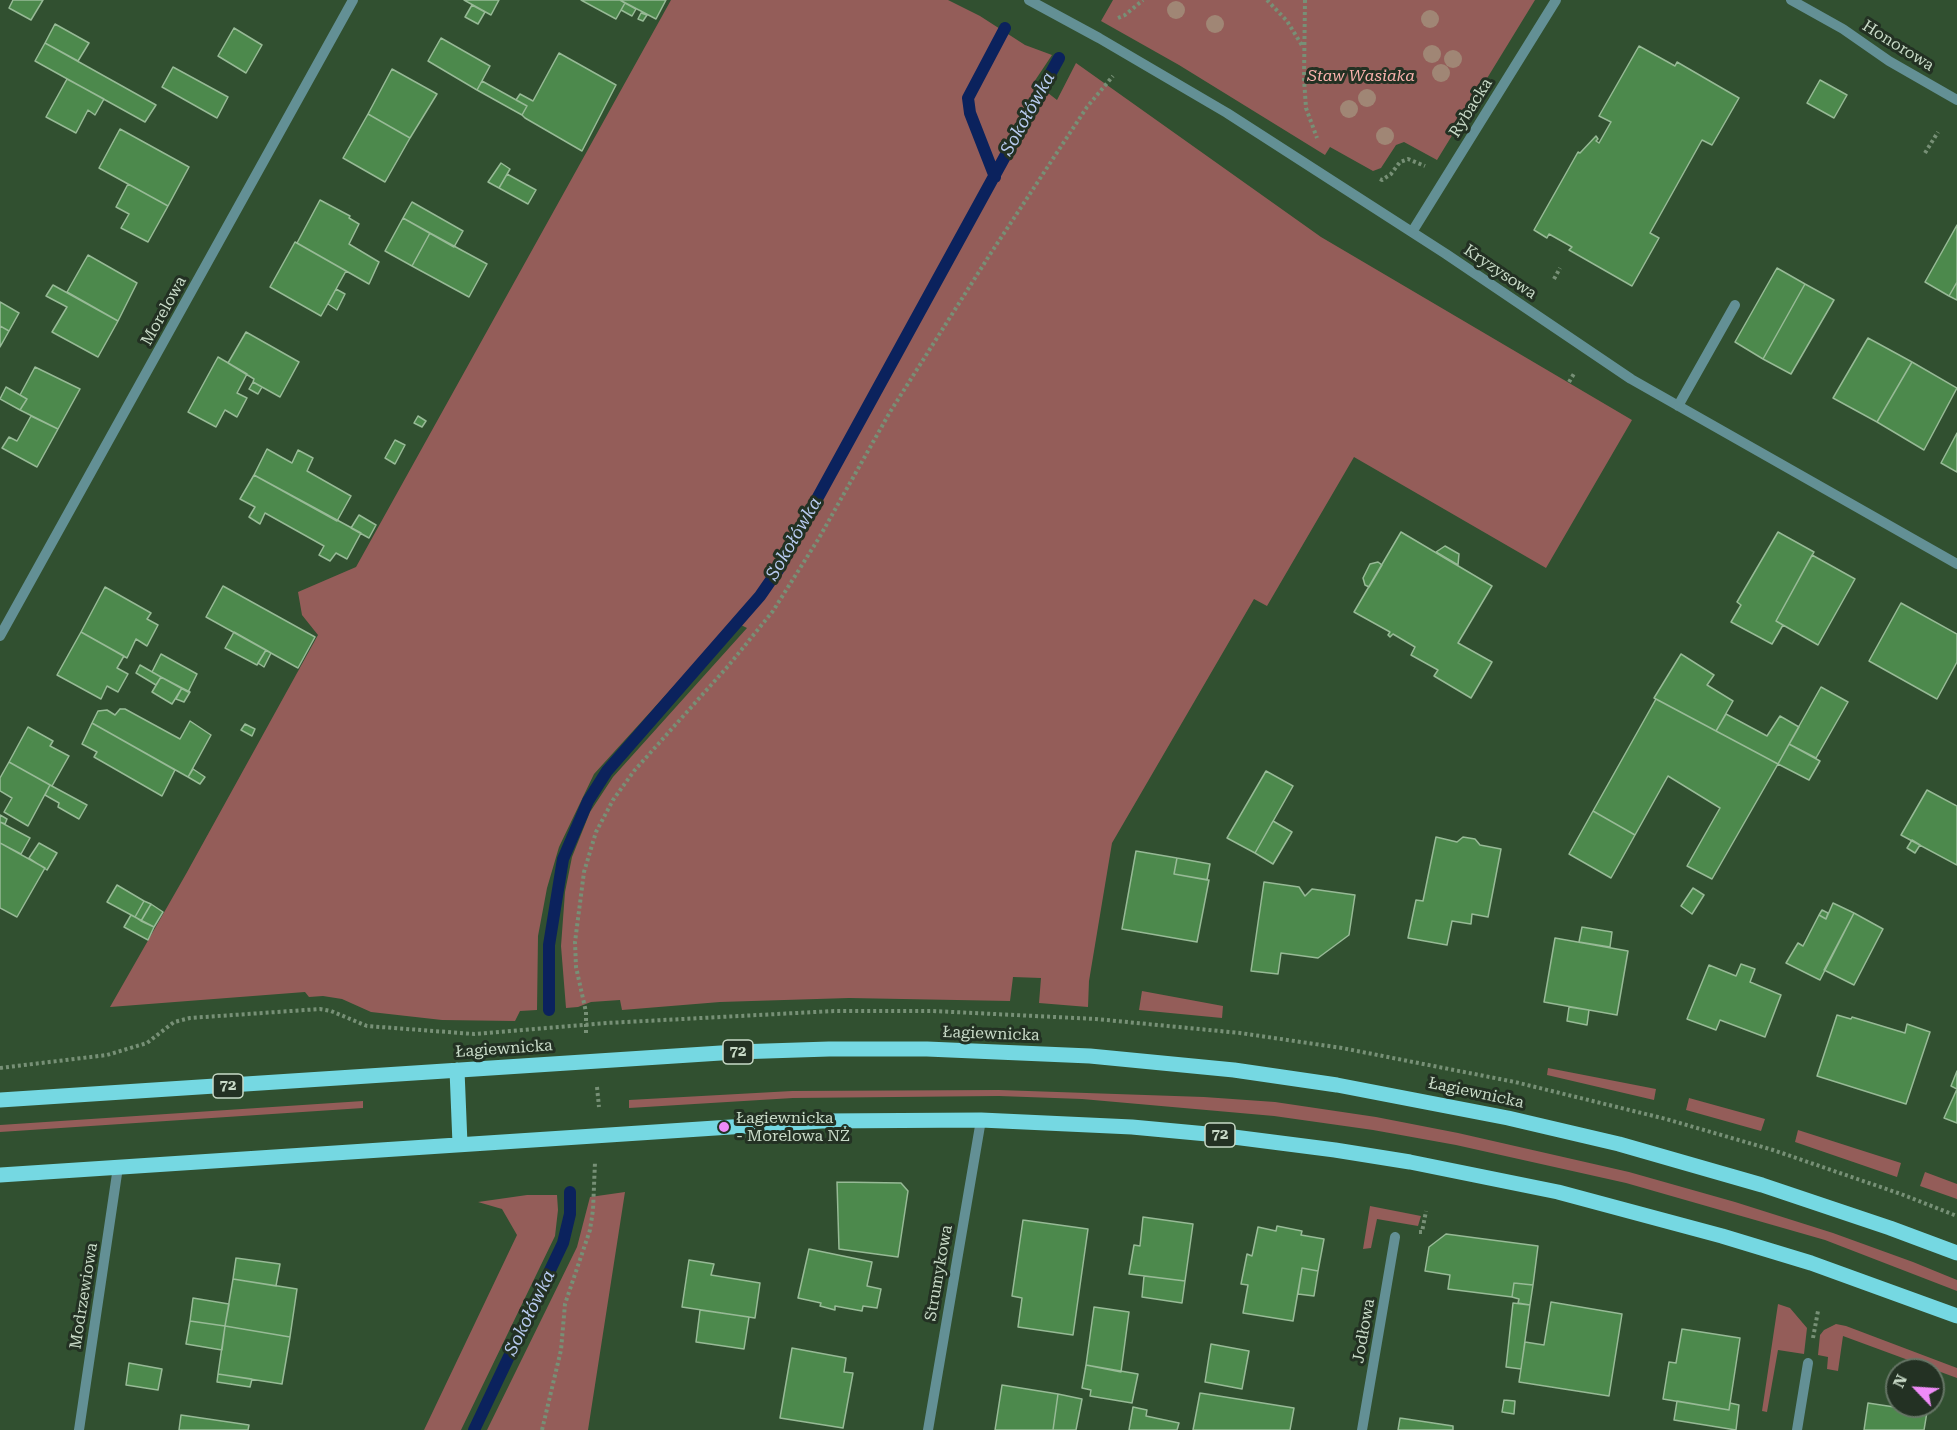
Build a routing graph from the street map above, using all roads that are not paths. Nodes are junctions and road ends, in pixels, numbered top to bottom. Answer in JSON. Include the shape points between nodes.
{"nodes":[{"id":1,"x":354,"y":0,"type":"edge"},
{"id":2,"x":1029,"y":0,"type":"edge"},
{"id":3,"x":1556,"y":0,"type":"edge"},
{"id":4,"x":1791,"y":0,"type":"edge"},
{"id":5,"x":1957,"y":100,"type":"edge"},
{"id":6,"x":1412,"y":232,"type":"junction"},
{"id":7,"x":1735,"y":305,"type":"dead end"},
{"id":8,"x":1678,"y":406,"type":"junction"},
{"id":9,"x":1957,"y":564,"type":"edge"},
{"id":10,"x":0,"y":636,"type":"edge"},
{"id":11,"x":457,"y":1071,"type":"junction"},
{"id":12,"x":0,"y":1100,"type":"edge"},
{"id":13,"x":981,"y":1120,"type":"junction"},
{"id":14,"x":459,"y":1144,"type":"junction"},
{"id":15,"x":118,"y":1167,"type":"junction"},
{"id":16,"x":0,"y":1175,"type":"edge"},
{"id":17,"x":1395,"y":1237,"type":"dead end"},
{"id":18,"x":1957,"y":1253,"type":"edge"},
{"id":19,"x":1957,"y":1316,"type":"edge"},
{"id":20,"x":1808,"y":1363,"type":"dead end"},
{"id":21,"x":79,"y":1430,"type":"edge"},
{"id":22,"x":928,"y":1430,"type":"edge"},
{"id":23,"x":1362,"y":1430,"type":"edge"},
{"id":24,"x":1797,"y":1430,"type":"edge"}],
"edges":[{"from":1,"to":10,"type":"street","name":"Morelowa"},
{"from":2,"to":6,"type":"street","name":"Kryzysowa","via":[[1227,113]]},
{"from":3,"to":6,"type":"street","name":"Rybacka"},
{"from":4,"to":5,"type":"street","name":"Honorowa"},
{"from":6,"to":8,"type":"street","name":"Kryzysowa","via":[[1587,351]]},
{"from":7,"to":8,"type":"street"},
{"from":8,"to":9,"type":"street","name":"Kryzysowa"},
{"from":11,"to":12,"type":"main road","name":"Łagiewnicka","number":"72"},
{"from":11,"to":14,"type":"main road"},
{"from":11,"to":18,"type":"main road","name":"Łagiewnicka","number":"72","via":[[748,1052],[927,1049],[1089,1056],[1234,1070],[1508,1118],[1647,1152],[1805,1198]]},
{"from":13,"to":14,"type":"main road","number":"72","via":[[822,1121]]},
{"from":13,"to":19,"type":"main road","number":"72","via":[[1218,1134],[1485,1176],[1733,1239],[1822,1266]]},
{"from":13,"to":22,"type":"street","name":"Strumykowa"},
{"from":14,"to":15,"type":"main road","number":"72"},
{"from":15,"to":16,"type":"main road","number":"72"},
{"from":15,"to":21,"type":"street","name":"Modrzewiowa"},
{"from":17,"to":23,"type":"street","name":"Jodłowa"},
{"from":20,"to":24,"type":"street"}]}
